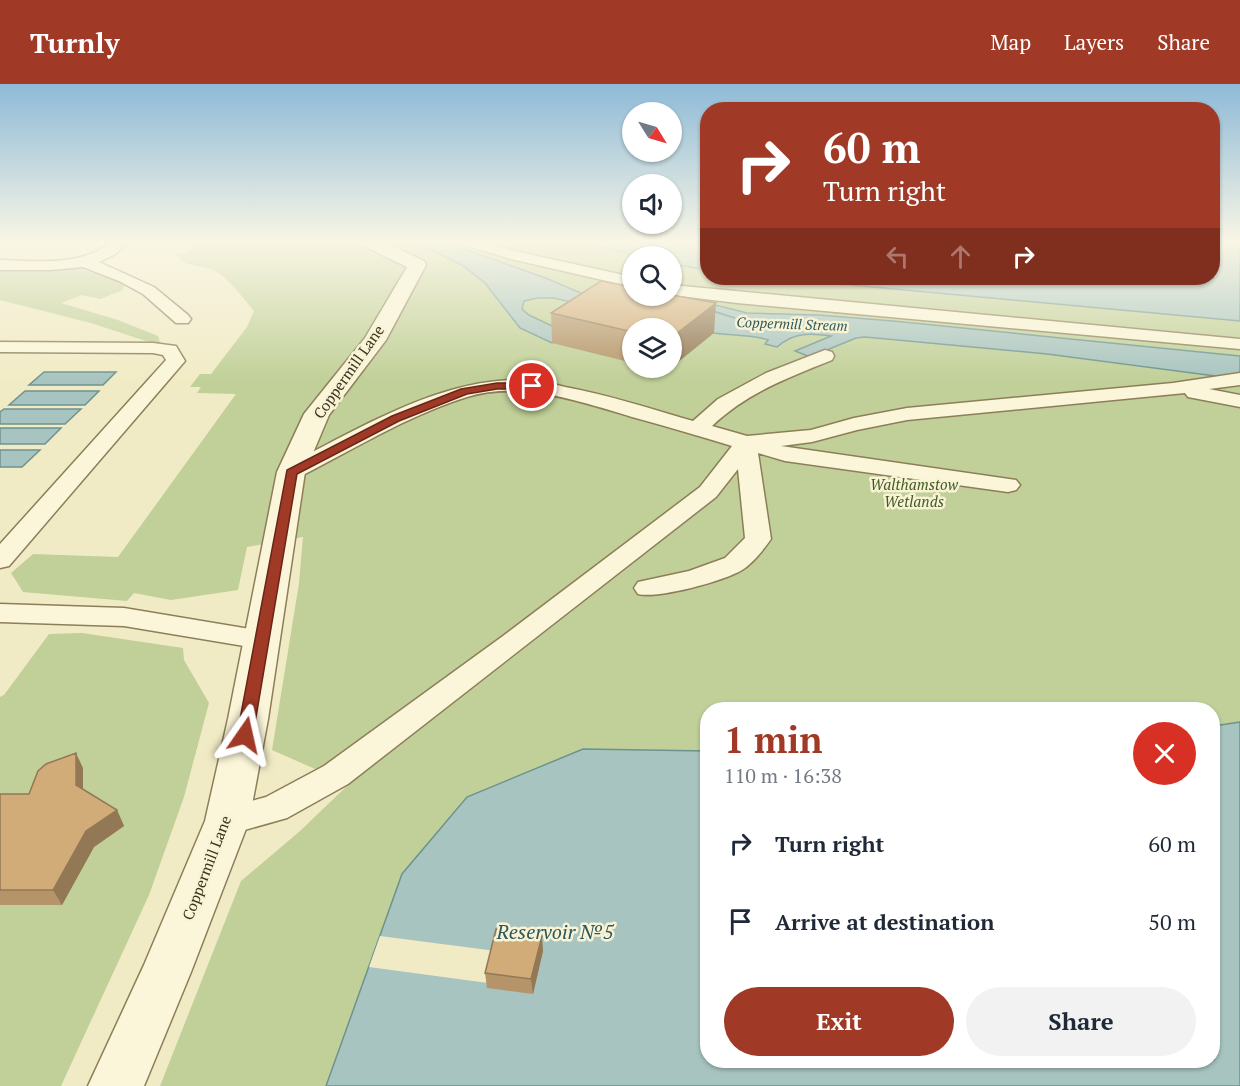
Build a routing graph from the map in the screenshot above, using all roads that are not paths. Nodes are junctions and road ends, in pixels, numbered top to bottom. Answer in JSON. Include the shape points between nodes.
{"nodes":[{"id":1,"x":145,"y":288,"type":"edge"},
{"id":2,"x":404,"y":288,"type":"edge"},
{"id":3,"x":682,"y":291,"type":"edge"},
{"id":4,"x":182,"y":319,"type":"dead end"},
{"id":5,"x":1240,"y":344,"type":"edge"},
{"id":6,"x":0,"y":347,"type":"edge"},
{"id":7,"x":825,"y":356,"type":"dead end"},
{"id":8,"x":1240,"y":379,"type":"edge"},
{"id":9,"x":1173,"y":389,"type":"junction"},
{"id":10,"x":1240,"y":401,"type":"edge"},
{"id":11,"x":697,"y":429,"type":"junction"},
{"id":12,"x":746,"y":443,"type":"junction"},
{"id":13,"x":291,"y":472,"type":"junction"},
{"id":14,"x":1008,"y":485,"type":"dead end"},
{"id":15,"x":0,"y":561,"type":"edge"},
{"id":16,"x":648,"y":588,"type":"dead end"},
{"id":17,"x":0,"y":613,"type":"edge"},
{"id":18,"x":262,"y":640,"type":"junction"},
{"id":19,"x":226,"y":821,"type":"junction"},
{"id":20,"x":116,"y":1086,"type":"edge"}],
"edges":[{"from":1,"to":4,"type":"lane","via":[[167,302]]},
{"from":2,"to":13,"type":"street","name":"Coppermill Lane","via":[[375,340],[317,414]]},
{"from":3,"to":5,"type":"lane"},
{"from":6,"to":15,"type":"lane","via":[[153,348],[170,350],[176,361]]},
{"from":7,"to":11,"type":"lane","via":[[772,377],[725,403]]},
{"from":8,"to":9,"type":"lane"},
{"from":9,"to":10,"type":"lane"},
{"from":9,"to":12,"type":"lane","via":[[907,414],[812,436]]},
{"from":11,"to":12,"type":"lane"},
{"from":11,"to":13,"type":"lane","via":[[584,396],[532,386],[497,386],[464,391],[396,419]]},
{"from":12,"to":14,"type":"lane","via":[[785,454]]},
{"from":12,"to":16,"type":"lane","via":[[758,539],[734,564],[696,578]]},
{"from":12,"to":19,"type":"lane","via":[[708,492],[336,775],[275,808]]},
{"from":13,"to":18,"type":"street","name":"Coppermill Lane"},
{"from":17,"to":18,"type":"lane","via":[[124,616]]},
{"from":18,"to":19,"type":"street","name":"Coppermill Lane"},
{"from":19,"to":20,"type":"street","name":"Coppermill Lane"}]}
